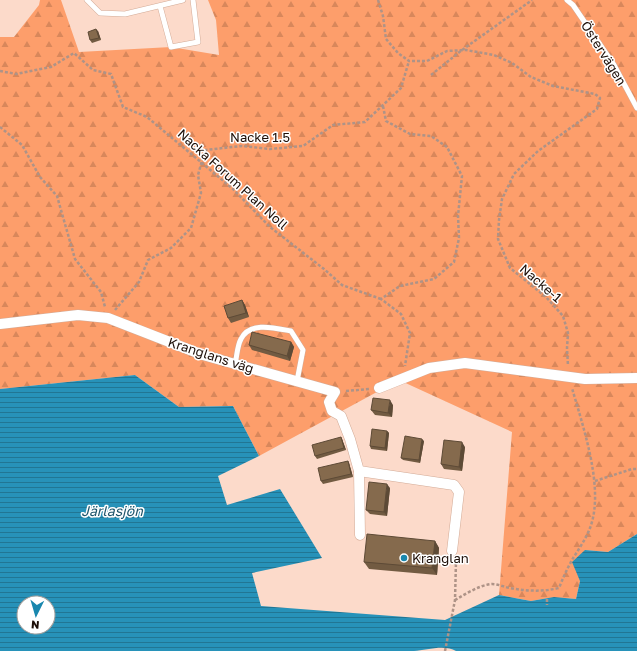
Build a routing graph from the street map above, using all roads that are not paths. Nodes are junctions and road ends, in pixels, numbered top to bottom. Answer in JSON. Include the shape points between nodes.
{"nodes":[{"id":1,"x":87,"y":0,"type":"edge"},
{"id":2,"x":183,"y":0,"type":"edge"},
{"id":3,"x":193,"y":0,"type":"edge"},
{"id":4,"x":567,"y":0,"type":"edge"},
{"id":5,"x":160,"y":6,"type":"junction"},
{"id":6,"x":637,"y":108,"type":"edge"},
{"id":7,"x":2,"y":322,"type":"edge"},
{"id":8,"x":235,"y":364,"type":"junction"},
{"id":9,"x":637,"y":378,"type":"edge"},
{"id":10,"x":297,"y":381,"type":"junction"},
{"id":11,"x":379,"y":388,"type":"road end"},
{"id":12,"x":359,"y":471,"type":"junction"},
{"id":13,"x":360,"y":535,"type":"dead end"},
{"id":14,"x":452,"y":551,"type":"road end"}],
"edges":[{"from":1,"to":5,"type":"lane","via":[[100,13],[125,14]]},
{"from":2,"to":5,"type":"lane"},
{"from":3,"to":5,"type":"lane","via":[[198,42],[171,47]]},
{"from":4,"to":6,"type":"lane","name":"Östervägen","via":[[614,65]]},
{"from":7,"to":8,"type":"street","name":"Kranglans väg","via":[[78,315],[108,318],[203,356]]},
{"from":8,"to":10,"type":"street","name":"Kranglans väg"},
{"from":8,"to":10,"type":"lane","via":[[241,339],[250,330],[266,326],[290,331],[303,350]]},
{"from":9,"to":11,"type":"street","via":[[585,379],[465,362],[429,368]]},
{"from":10,"to":12,"type":"street","name":"Kranglans väg","via":[[335,392],[329,402],[332,411],[340,416]]},
{"from":12,"to":13,"type":"street"},
{"from":12,"to":14,"type":"street","via":[[454,485],[459,492]]}]}
